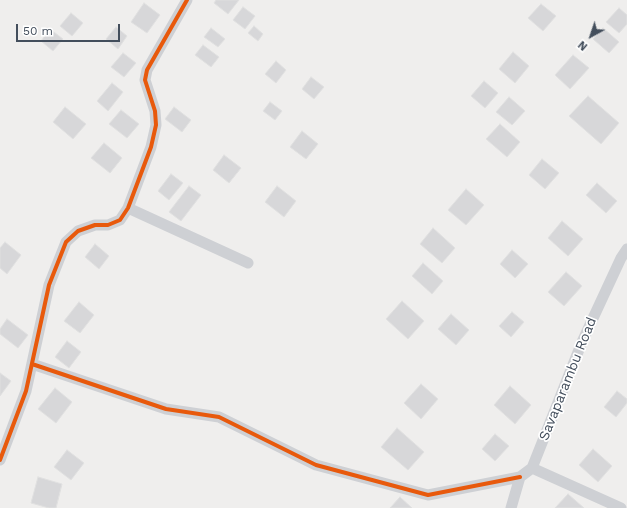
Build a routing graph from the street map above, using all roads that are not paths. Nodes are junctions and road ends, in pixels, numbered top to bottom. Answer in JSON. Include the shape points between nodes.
{"nodes":[{"id":1,"x":187,"y":0,"type":"edge"},
{"id":2,"x":128,"y":208,"type":"junction"},
{"id":3,"x":627,"y":249,"type":"edge"},
{"id":4,"x":248,"y":263,"type":"dead end"},
{"id":5,"x":32,"y":364,"type":"junction"},
{"id":6,"x":0,"y":460,"type":"edge"},
{"id":7,"x":532,"y":468,"type":"junction"},
{"id":8,"x":520,"y":477,"type":"junction"},
{"id":9,"x":511,"y":508,"type":"edge"},
{"id":10,"x":621,"y":508,"type":"edge"}],
"edges":[{"from":1,"to":2,"type":"street","via":[[147,70],[146,80],[155,111],[156,125],[151,147]]},
{"from":2,"to":4,"type":"street"},
{"from":2,"to":5,"type":"street","via":[[120,220],[78,231],[66,242],[49,285]]},
{"from":3,"to":7,"type":"street","name":"Savaparambu Road","via":[[582,342]]},
{"from":5,"to":6,"type":"street","via":[[26,391]]},
{"from":5,"to":8,"type":"street","via":[[166,409],[219,417],[316,465],[428,495]]},
{"from":7,"to":8,"type":"street"},
{"from":7,"to":10,"type":"street"},
{"from":8,"to":9,"type":"street"}]}
